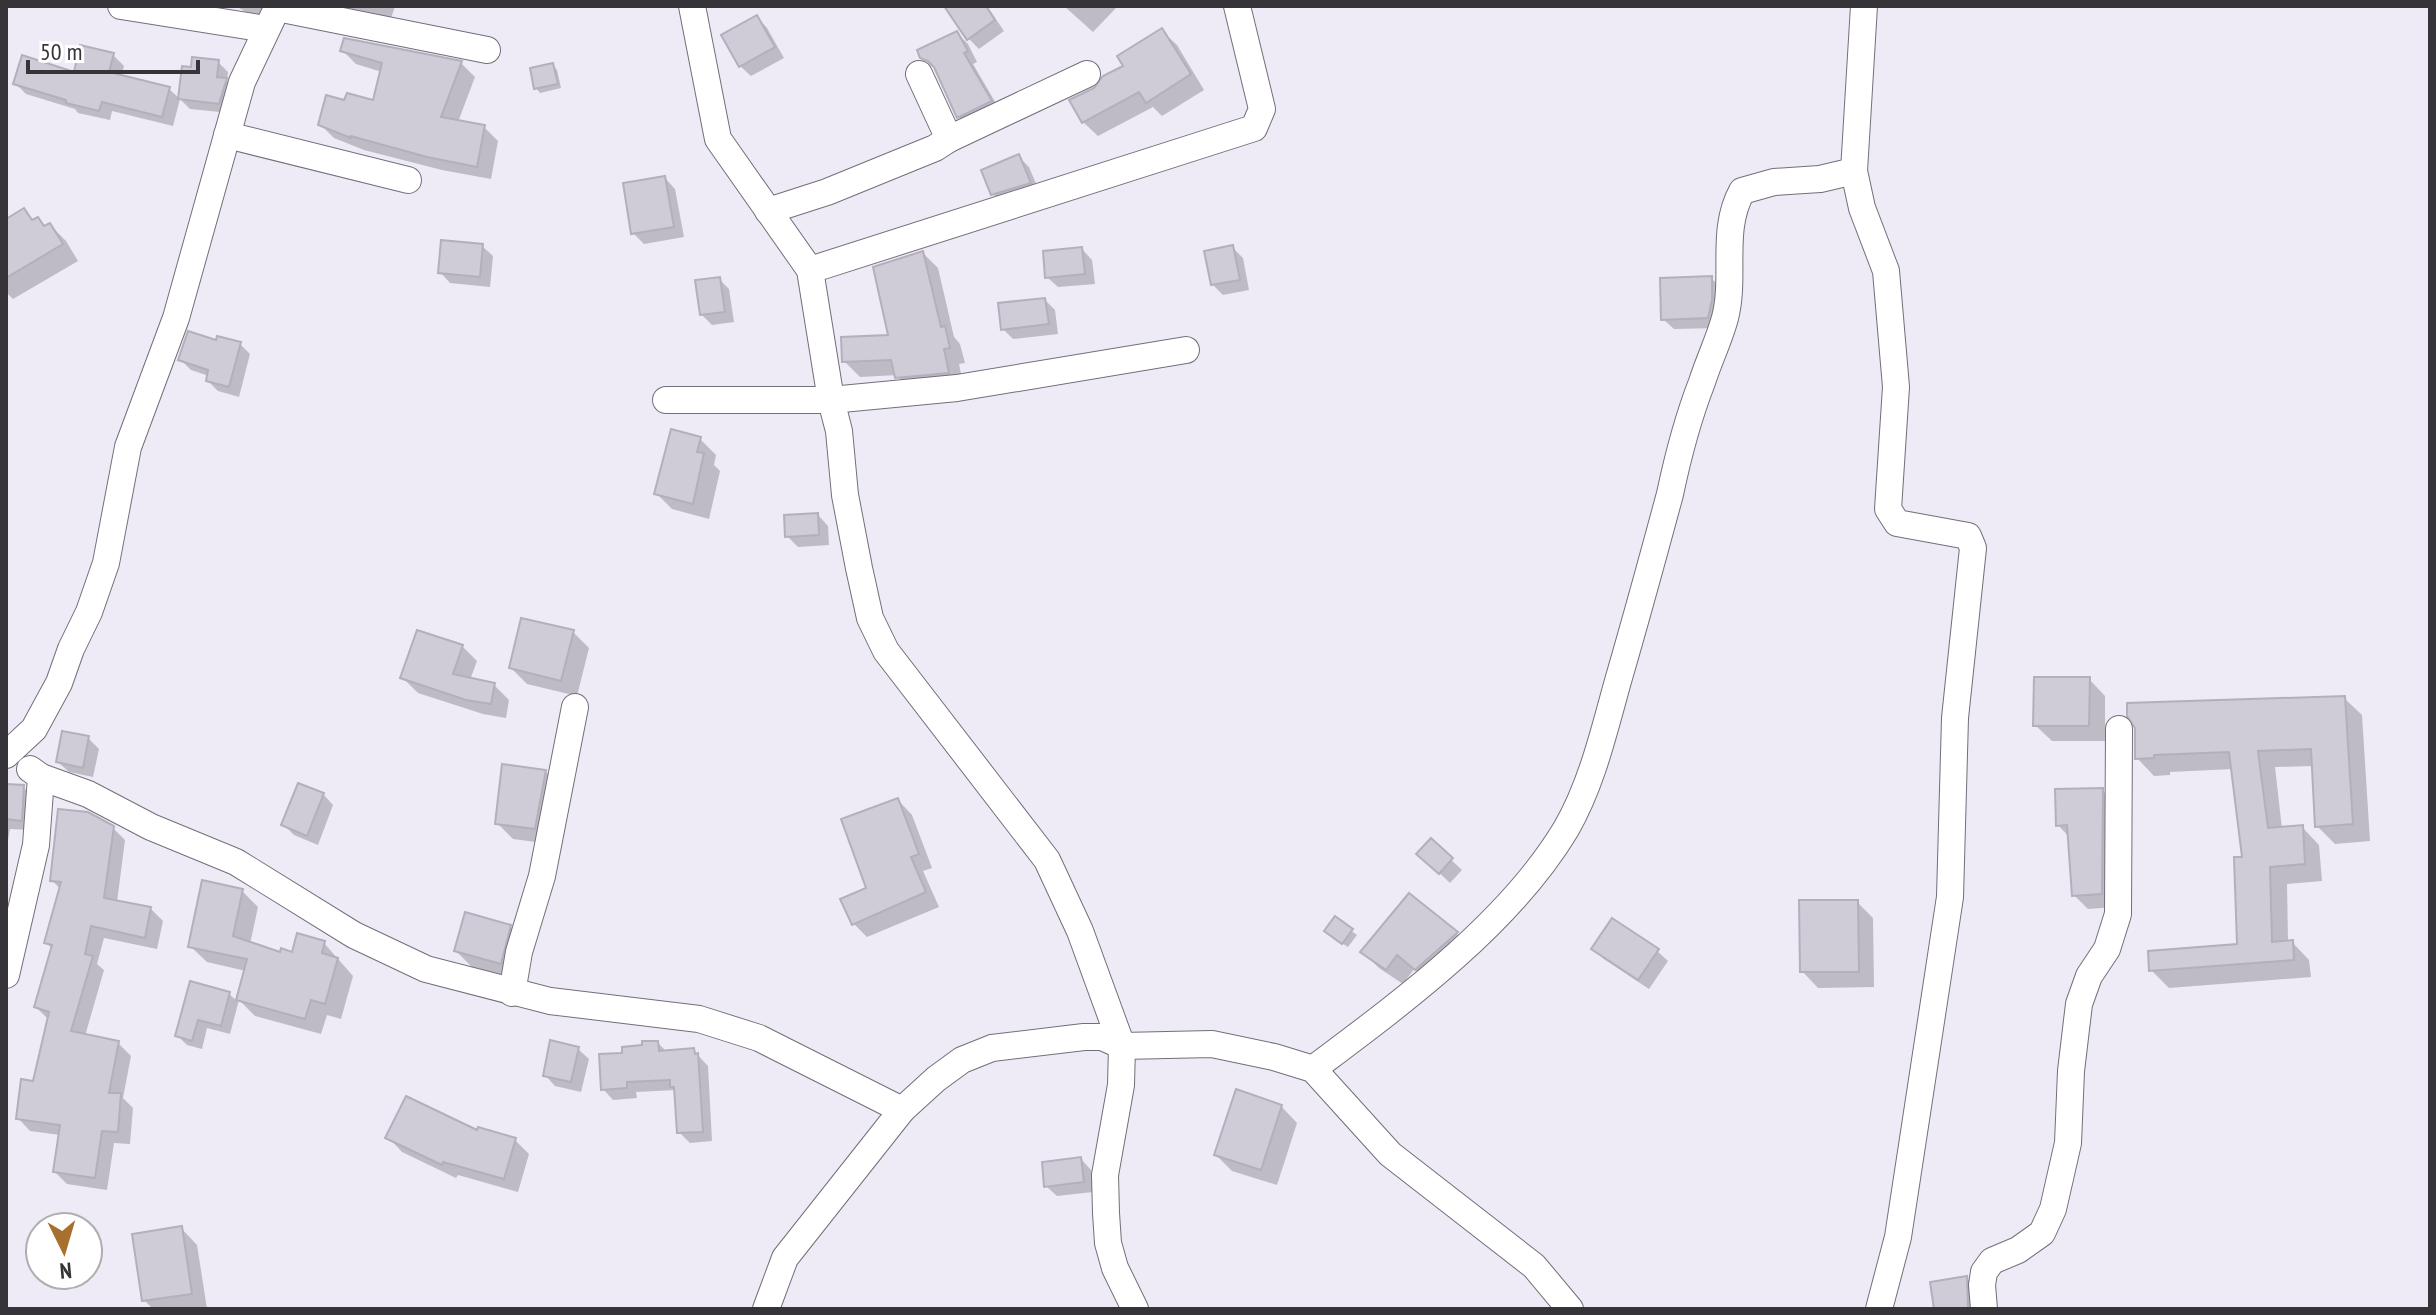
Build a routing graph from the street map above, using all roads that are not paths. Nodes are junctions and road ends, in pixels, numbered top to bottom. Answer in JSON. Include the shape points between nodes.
{"nodes":[{"id":1,"x":121,"y":6,"type":"edge"},
{"id":2,"x":692,"y":6,"type":"edge"},
{"id":3,"x":1237,"y":6,"type":"edge"},
{"id":4,"x":1864,"y":6,"type":"edge"},
{"id":5,"x":274,"y":14,"type":"edge"},
{"id":6,"x":487,"y":50,"type":"dead end"},
{"id":7,"x":919,"y":74,"type":"dead end"},
{"id":8,"x":1087,"y":74,"type":"dead end"},
{"id":9,"x":227,"y":135,"type":"junction"},
{"id":10,"x":949,"y":139,"type":"junction"},
{"id":11,"x":1854,"y":171,"type":"junction"},
{"id":12,"x":408,"y":180,"type":"dead end"},
{"id":13,"x":768,"y":211,"type":"junction"},
{"id":14,"x":810,"y":270,"type":"junction"},
{"id":15,"x":1186,"y":350,"type":"dead end"},
{"id":16,"x":666,"y":400,"type":"dead end"},
{"id":17,"x":831,"y":400,"type":"junction"},
{"id":18,"x":575,"y":707,"type":"dead end"},
{"id":19,"x":2119,"y":729,"type":"dead end"},
{"id":20,"x":7,"y":754,"type":"edge"},
{"id":21,"x":41,"y":777,"type":"junction"},
{"id":22,"x":6,"y":975,"type":"edge"},
{"id":23,"x":512,"y":993,"type":"junction"},
{"id":24,"x":1122,"y":1046,"type":"junction"},
{"id":25,"x":1313,"y":1069,"type":"junction"},
{"id":26,"x":902,"y":1110,"type":"junction"},
{"id":27,"x":766,"y":1309,"type":"edge"},
{"id":28,"x":1135,"y":1309,"type":"edge"},
{"id":29,"x":1570,"y":1309,"type":"edge"},
{"id":30,"x":1879,"y":1309,"type":"edge"},
{"id":31,"x":1984,"y":1309,"type":"edge"}],
"edges":[{"from":1,"to":5,"type":"street"},
{"from":2,"to":13,"type":"street","via":[[718,139]]},
{"from":3,"to":14,"type":"street","via":[[1262,109],[1254,128]]},
{"from":4,"to":11,"type":"street"},
{"from":5,"to":6,"type":"street"},
{"from":5,"to":9,"type":"street","via":[[242,82]]},
{"from":7,"to":10,"type":"street"},
{"from":8,"to":10,"type":"street"},
{"from":9,"to":12,"type":"street"},
{"from":9,"to":20,"type":"street","via":[[176,318],[128,447],[106,563],[89,612],[34,729]]},
{"from":10,"to":13,"type":"street","via":[[827,192]]},
{"from":11,"to":25,"type":"street","via":[[1742,191],[1733,207],[1726,315],[1678,457],[1599,753],[1567,826],[1533,879],[1468,943],[1410,996]]},
{"from":11,"to":30,"type":"street","via":[[1886,271],[1896,387],[1888,509],[1897,523],[1968,536],[1973,548],[1955,718],[1950,897],[1898,1237]]},
{"from":13,"to":14,"type":"street"},
{"from":14,"to":17,"type":"street"},
{"from":15,"to":17,"type":"street","via":[[957,388]]},
{"from":16,"to":17,"type":"street"},
{"from":17,"to":24,"type":"street","via":[[870,618],[886,651],[1047,860],[1080,931]]},
{"from":18,"to":23,"type":"street","via":[[542,876]]},
{"from":19,"to":31,"type":"street","via":[[2118,914],[2079,1004],[2068,1143],[2053,1209],[2042,1233],[1992,1261],[1984,1272]]},
{"from":20,"to":21,"type":"street"},
{"from":21,"to":22,"type":"street","via":[[36,845]]},
{"from":21,"to":23,"type":"street","via":[[236,862],[354,935],[426,969]]},
{"from":23,"to":26,"type":"street","via":[[699,1019],[759,1038]]},
{"from":24,"to":25,"type":"street","via":[[1212,1044]]},
{"from":24,"to":26,"type":"street","via":[[1102,1037],[1084,1037],[992,1048],[962,1060]]},
{"from":24,"to":28,"type":"street","via":[[1121,1085],[1105,1175],[1106,1213],[1115,1268]]},
{"from":25,"to":29,"type":"street","via":[[1390,1154],[1534,1266]]},
{"from":26,"to":27,"type":"street","via":[[785,1258]]}]}
